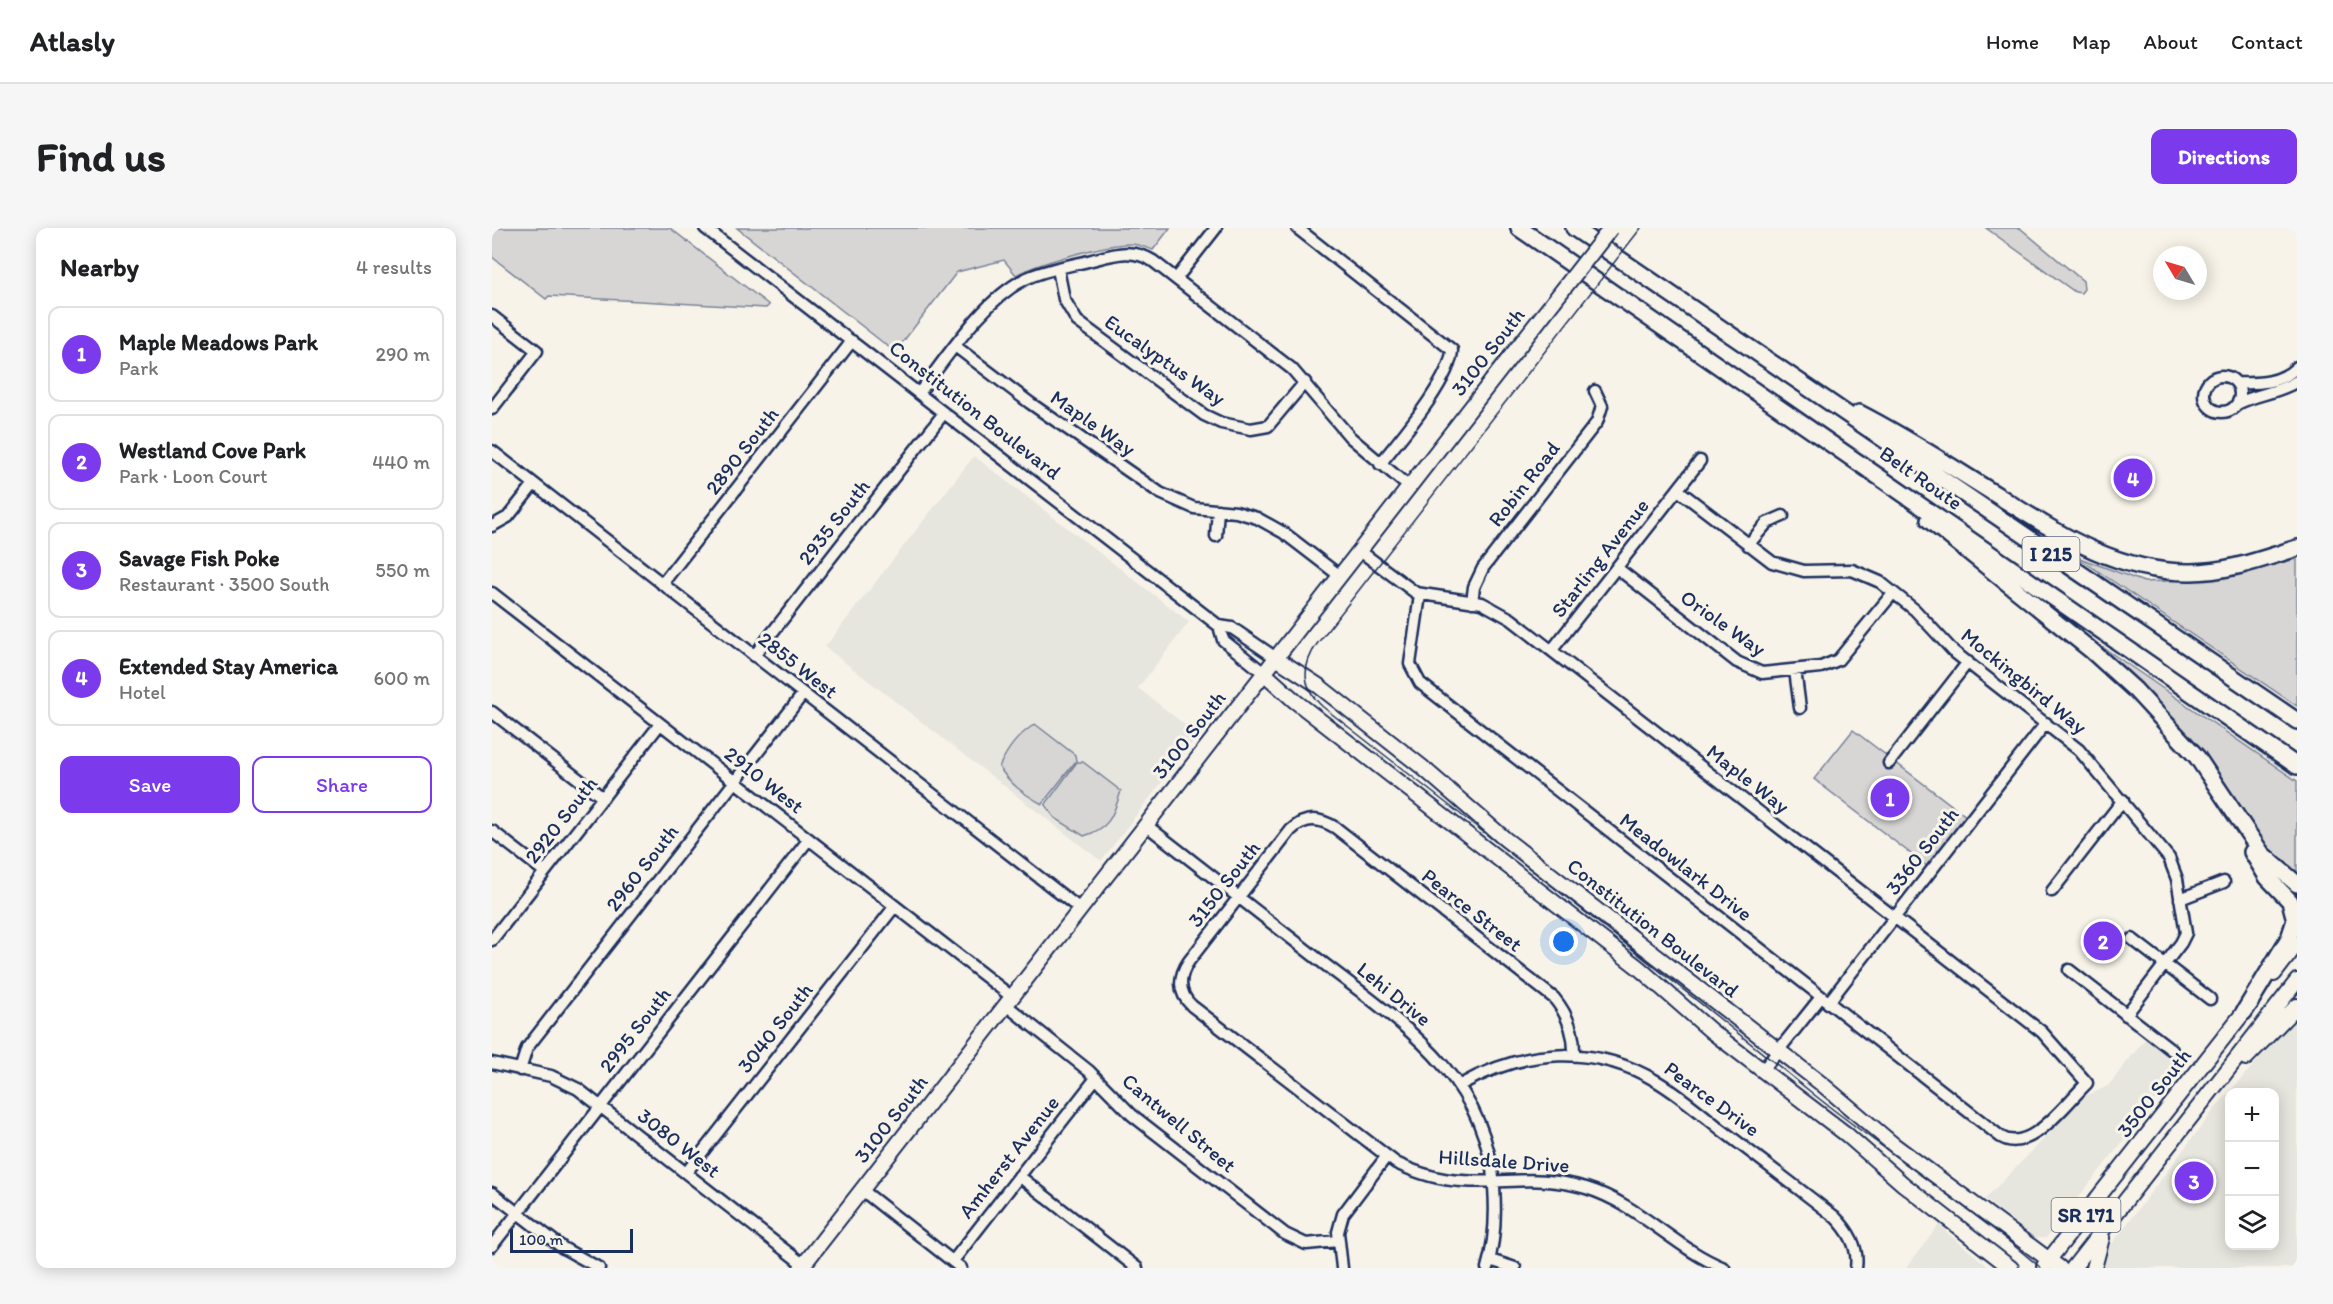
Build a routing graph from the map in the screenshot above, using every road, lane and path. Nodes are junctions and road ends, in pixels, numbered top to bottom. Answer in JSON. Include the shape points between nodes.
{"nodes":[{"id":1,"x":705,"y":228,"type":"edge"},
{"id":2,"x":1216,"y":228,"type":"edge"},
{"id":3,"x":1297,"y":228,"type":"edge"},
{"id":4,"x":1519,"y":228,"type":"edge"},
{"id":5,"x":1574,"y":228,"type":"edge"},
{"id":6,"x":1611,"y":228,"type":"edge"},
{"id":7,"x":1058,"y":269,"type":"junction"},
{"id":8,"x":1176,"y":279,"type":"junction"},
{"id":9,"x":492,"y":316,"type":"edge"},
{"id":10,"x":852,"y":341,"type":"junction"},
{"id":11,"x":955,"y":346,"type":"junction"},
{"id":12,"x":2297,"y":367,"type":"edge"},
{"id":13,"x":2297,"y":381,"type":"edge"},
{"id":14,"x":1305,"y":382,"type":"junction"},
{"id":15,"x":2237,"y":383,"type":"junction"},
{"id":16,"x":1805,"y":387,"type":"junction"},
{"id":17,"x":1595,"y":391,"type":"dead end"},
{"id":18,"x":919,"y":393,"type":"junction"},
{"id":19,"x":2237,"y":404,"type":"junction"},
{"id":20,"x":492,"y":409,"type":"edge"},
{"id":21,"x":944,"y":412,"type":"junction"},
{"id":22,"x":492,"y":451,"type":"edge"},
{"id":23,"x":1700,"y":461,"type":"dead end"},
{"id":24,"x":1380,"y":464,"type":"junction"},
{"id":25,"x":1880,"y":475,"type":"junction"},
{"id":26,"x":534,"y":484,"type":"junction"},
{"id":27,"x":1409,"y":487,"type":"junction"},
{"id":28,"x":1678,"y":490,"type":"junction"},
{"id":29,"x":1218,"y":510,"type":"junction"},
{"id":30,"x":1783,"y":516,"type":"dead end"},
{"id":31,"x":492,"y":526,"type":"edge"},
{"id":32,"x":1216,"y":536,"type":"dead end"},
{"id":33,"x":2297,"y":538,"type":"edge"},
{"id":34,"x":1748,"y":545,"type":"junction"},
{"id":35,"x":2297,"y":548,"type":"edge"},
{"id":36,"x":1359,"y":551,"type":"junction"},
{"id":37,"x":2107,"y":556,"type":"junction"},
{"id":38,"x":1617,"y":568,"type":"junction"},
{"id":39,"x":1340,"y":576,"type":"junction"},
{"id":40,"x":662,"y":584,"type":"junction"},
{"id":41,"x":492,"y":593,"type":"edge"},
{"id":42,"x":1893,"y":593,"type":"junction"},
{"id":43,"x":1420,"y":595,"type":"junction"},
{"id":44,"x":1472,"y":602,"type":"junction"},
{"id":45,"x":1219,"y":626,"type":"junction"},
{"id":46,"x":1552,"y":650,"type":"junction"},
{"id":47,"x":754,"y":656,"type":"junction"},
{"id":48,"x":1276,"y":658,"type":"junction"},
{"id":49,"x":1968,"y":662,"type":"junction"},
{"id":50,"x":1795,"y":670,"type":"junction"},
{"id":51,"x":1264,"y":673,"type":"junction"},
{"id":52,"x":803,"y":694,"type":"junction"},
{"id":53,"x":1800,"y":708,"type":"dead end"},
{"id":54,"x":492,"y":712,"type":"edge"},
{"id":55,"x":2297,"y":721,"type":"edge"},
{"id":56,"x":2046,"y":723,"type":"junction"},
{"id":57,"x":660,"y":724,"type":"junction"},
{"id":58,"x":1889,"y":763,"type":"dead end"},
{"id":59,"x":2297,"y":766,"type":"edge"},
{"id":60,"x":735,"y":782,"type":"junction"},
{"id":61,"x":603,"y":798,"type":"junction"},
{"id":62,"x":2123,"y":800,"type":"junction"},
{"id":63,"x":1315,"y":819,"type":"joint"},
{"id":64,"x":1146,"y":825,"type":"junction"},
{"id":65,"x":492,"y":831,"type":"edge"},
{"id":66,"x":2245,"y":832,"type":"junction"},
{"id":67,"x":809,"y":839,"type":"junction"},
{"id":68,"x":545,"y":872,"type":"junction"},
{"id":69,"x":2224,"y":882,"type":"dead end"},
{"id":70,"x":2297,"y":884,"type":"edge"},
{"id":71,"x":2052,"y":891,"type":"dead end"},
{"id":72,"x":1239,"y":897,"type":"junction"},
{"id":73,"x":2180,"y":899,"type":"junction"},
{"id":74,"x":895,"y":906,"type":"junction"},
{"id":75,"x":1080,"y":909,"type":"junction"},
{"id":76,"x":1895,"y":917,"type":"junction"},
{"id":77,"x":2132,"y":939,"type":"dead end"},
{"id":78,"x":492,"y":940,"type":"edge"},
{"id":79,"x":2297,"y":944,"type":"edge"},
{"id":80,"x":2165,"y":964,"type":"junction"},
{"id":81,"x":2069,"y":970,"type":"dead end"},
{"id":82,"x":2297,"y":981,"type":"edge"},
{"id":83,"x":1181,"y":988,"type":"joint"},
{"id":84,"x":2210,"y":999,"type":"dead end"},
{"id":85,"x":1824,"y":1000,"type":"junction"},
{"id":86,"x":1009,"y":1001,"type":"junction"},
{"id":87,"x":2297,"y":1006,"type":"edge"},
{"id":88,"x":2244,"y":1012,"type":"junction"},
{"id":89,"x":2126,"y":1015,"type":"junction"},
{"id":90,"x":1778,"y":1050,"type":"junction"},
{"id":91,"x":2172,"y":1050,"type":"dead end"},
{"id":92,"x":1574,"y":1055,"type":"junction"},
{"id":93,"x":492,"y":1063,"type":"edge"},
{"id":94,"x":520,"y":1070,"type":"junction"},
{"id":95,"x":2230,"y":1070,"type":"junction"},
{"id":96,"x":1762,"y":1071,"type":"junction"},
{"id":97,"x":1096,"y":1077,"type":"junction"},
{"id":98,"x":1460,"y":1085,"type":"junction"},
{"id":99,"x":600,"y":1107,"type":"junction"},
{"id":100,"x":2001,"y":1137,"type":"joint"},
{"id":101,"x":1386,"y":1157,"type":"junction"},
{"id":102,"x":686,"y":1173,"type":"junction"},
{"id":103,"x":1019,"y":1176,"type":"junction"},
{"id":104,"x":1493,"y":1180,"type":"junction"},
{"id":105,"x":862,"y":1190,"type":"junction"},
{"id":106,"x":492,"y":1193,"type":"edge"},
{"id":107,"x":518,"y":1213,"type":"junction"},
{"id":108,"x":2111,"y":1221,"type":"junction"},
{"id":109,"x":1338,"y":1241,"type":"junction"},
{"id":110,"x":492,"y":1246,"type":"edge"},
{"id":111,"x":1488,"y":1264,"type":"edge"},
{"id":112,"x":957,"y":1265,"type":"edge"},
{"id":113,"x":802,"y":1266,"type":"edge"},
{"id":114,"x":2050,"y":1266,"type":"edge"},
{"id":115,"x":599,"y":1268,"type":"edge"},
{"id":116,"x":1137,"y":1268,"type":"edge"},
{"id":117,"x":1342,"y":1268,"type":"edge"},
{"id":118,"x":1515,"y":1268,"type":"edge"},
{"id":119,"x":1724,"y":1268,"type":"edge"},
{"id":120,"x":1856,"y":1268,"type":"edge"},
{"id":121,"x":2010,"y":1268,"type":"edge"},
{"id":122,"x":2073,"y":1268,"type":"edge"},
{"id":123,"x":2094,"y":1268,"type":"edge"}],
"edges":[{"from":1,"to":10,"type":"street","name":"Constitution Boulevard"},
{"from":2,"to":8,"type":"street"},
{"from":3,"to":24,"type":"street","via":[[1452,352],[1429,401]]},
{"from":4,"to":25,"type":"highway","name":"Belt Route","number":"I 215"},
{"from":5,"to":16,"type":"highway","name":"Belt Route","number":"I 215"},
{"from":6,"to":27,"type":"main road","name":"3100 South","bridge":true},
{"from":7,"to":8,"type":"street","via":[[1130,252],[1148,258]]},
{"from":7,"to":11,"type":"street","via":[[1016,285],[968,328]]},
{"from":7,"to":14,"type":"street","name":"Eucalyptus Way","via":[[1064,299],[1077,321],[1216,422],[1264,428]]},
{"from":8,"to":14,"type":"street"},
{"from":9,"to":20,"type":"street","via":[[537,351]]},
{"from":10,"to":18,"type":"street","name":"Constitution Boulevard"},
{"from":10,"to":40,"type":"street","name":"2890 South"},
{"from":11,"to":18,"type":"street"},
{"from":11,"to":29,"type":"street","name":"Maple Way","via":[[1160,494],[1185,506]]},
{"from":12,"to":15,"type":"street","via":[[2280,379]]},
{"from":13,"to":19,"type":"street"},
{"from":14,"to":24,"type":"street","via":[[1350,437]]},
{"from":15,"to":19,"type":"street"},
{"from":15,"to":19,"type":"street","via":[[2229,376],[2218,375],[2205,385],[2203,395],[2207,405],[2216,411],[2227,411]]},
{"from":16,"to":37,"type":"highway","via":[[1902,437],[2067,539]]},
{"from":16,"to":55,"type":"highway","name":"Belt Route","number":"I 215"},
{"from":17,"to":44,"type":"street","name":"Robin Road","via":[[1602,406],[1597,422],[1483,568]]},
{"from":18,"to":21,"type":"street","name":"Constitution Boulevard"},
{"from":21,"to":45,"type":"street","name":"Constitution Boulevard"},
{"from":21,"to":47,"type":"street","name":"2935 South"},
{"from":22,"to":26,"type":"street","name":"2855 West"},
{"from":23,"to":28,"type":"street","name":"Starling Avenue"},
{"from":24,"to":27,"type":"street"},
{"from":25,"to":59,"type":"highway","name":"Belt Route","number":"I 215"},
{"from":25,"to":66,"type":"highway","via":[[1966,552],[2128,683],[2197,757]]},
{"from":26,"to":31,"type":"street","via":[[508,517]]},
{"from":26,"to":40,"type":"street","name":"2855 West"},
{"from":27,"to":36,"type":"main road","name":"3100 South"},
{"from":28,"to":34,"type":"street","name":"Mockingbird Way"},
{"from":28,"to":38,"type":"street","name":"Starling Avenue"},
{"from":29,"to":32,"type":"street"},
{"from":29,"to":39,"type":"street","name":"Maple Way","via":[[1247,514],[1274,526]]},
{"from":30,"to":34,"type":"street","via":[[1767,523]]},
{"from":33,"to":37,"type":"highway","via":[[2242,557],[2198,565],[2149,564]]},
{"from":34,"to":42,"type":"street","name":"Mockingbird Way","via":[[1783,567],[1804,571],[1852,570],[1871,577]]},
{"from":35,"to":37,"type":"highway","via":[[2232,568],[2198,572],[2158,570]]},
{"from":36,"to":39,"type":"main road","name":"3100 South"},
{"from":36,"to":43,"type":"street","name":"Maple Way"},
{"from":38,"to":46,"type":"street","name":"Starling Avenue"},
{"from":38,"to":50,"type":"street","name":"Oriole Way","via":[[1744,667],[1762,673]]},
{"from":39,"to":48,"type":"main road","name":"3100 South"},
{"from":40,"to":47,"type":"street","name":"2855 West"},
{"from":41,"to":57,"type":"street","name":"2910 West"},
{"from":42,"to":49,"type":"street","name":"Mockingbird Way"},
{"from":42,"to":50,"type":"street","name":"Oriole Way","via":[[1843,656],[1827,666]]},
{"from":43,"to":44,"type":"street","name":"Maple Way"},
{"from":43,"to":85,"type":"street","name":"Meadowlark Drive","via":[[1410,658],[1419,683]]},
{"from":44,"to":46,"type":"street","name":"Maple Way","via":[[1497,609]]},
{"from":45,"to":48,"type":"street","name":"Constitution Boulevard","via":[[1232,628]]},
{"from":45,"to":51,"type":"street","name":"Constitution Boulevard","via":[[1223,640]]},
{"from":46,"to":76,"type":"street","name":"Maple Way"},
{"from":47,"to":52,"type":"street","name":"2855 West"},
{"from":48,"to":51,"type":"main road","name":"3100 South"},
{"from":48,"to":90,"type":"main road","name":"Constitution Boulevard","via":[[1319,686],[1505,839]]},
{"from":49,"to":56,"type":"street","name":"Mockingbird Way"},
{"from":49,"to":58,"type":"street"},
{"from":50,"to":53,"type":"street"},
{"from":51,"to":64,"type":"main road","name":"3100 South"},
{"from":51,"to":96,"type":"main road","name":"Constitution Boulevard","via":[[1639,968]]},
{"from":52,"to":60,"type":"street","name":"2960 South"},
{"from":52,"to":75,"type":"street","name":"2855 West"},
{"from":54,"to":61,"type":"street"},
{"from":56,"to":62,"type":"street","name":"Mockingbird Way","via":[[2079,750]]},
{"from":56,"to":76,"type":"street","name":"3360 South"},
{"from":57,"to":60,"type":"street","name":"2910 West"},
{"from":57,"to":61,"type":"street","name":"2920 South"},
{"from":60,"to":67,"type":"street","name":"2910 West"},
{"from":60,"to":94,"type":"street","name":"2960 South","via":[[527,1048]]},
{"from":61,"to":68,"type":"street","name":"2920 South"},
{"from":62,"to":71,"type":"street"},
{"from":62,"to":73,"type":"street","name":"Mockingbird Way","via":[[2166,852]]},
{"from":63,"to":72,"type":"street","name":"3150 South","via":[[1292,830]]},
{"from":63,"to":92,"type":"street","name":"Pearce Street","via":[[1336,828],[1554,998],[1570,1023]]},
{"from":64,"to":72,"type":"street","name":"Lehi Drive"},
{"from":64,"to":75,"type":"main road","name":"3100 South"},
{"from":65,"to":68,"type":"street"},
{"from":66,"to":70,"type":"highway","via":[[2270,862]]},
{"from":66,"to":88,"type":"highway","via":[[2262,870],[2290,901],[2295,920],[2289,938]]},
{"from":67,"to":74,"type":"street","name":"2910 West"},
{"from":67,"to":99,"type":"street","name":"2995 South"},
{"from":68,"to":78,"type":"street","name":"2920 South"},
{"from":69,"to":73,"type":"street"},
{"from":72,"to":83,"type":"street","name":"3150 South","via":[[1185,967]]},
{"from":72,"to":98,"type":"street","name":"Lehi Drive","via":[[1417,1037]]},
{"from":73,"to":80,"type":"street","name":"Mockingbird Way","via":[[2185,937]]},
{"from":74,"to":86,"type":"street","name":"2910 West"},
{"from":74,"to":102,"type":"street","name":"3040 South"},
{"from":75,"to":86,"type":"main road","name":"3100 South"},
{"from":76,"to":85,"type":"street","name":"3360 South"},
{"from":76,"to":100,"type":"street","name":"Maple Way","via":[[2049,1038],[2087,1083],[2029,1139],[2013,1142]]},
{"from":77,"to":80,"type":"street"},
{"from":79,"to":88,"type":"main road","name":"3500 South","number":"SR 171"},
{"from":80,"to":84,"type":"street"},
{"from":80,"to":89,"type":"street","name":"Mockingbird Way"},
{"from":81,"to":89,"type":"street"},
{"from":82,"to":95,"type":"main road","number":"SR 171"},
{"from":83,"to":101,"type":"street","name":"Hillsdale Drive","via":[[1197,1010]]},
{"from":85,"to":90,"type":"street","name":"3360 South"},
{"from":85,"to":100,"type":"street","name":"Meadowlark Drive"},
{"from":86,"to":97,"type":"street","name":"Cantwell Street"},
{"from":86,"to":105,"type":"main road","name":"3100 South"},
{"from":87,"to":95,"type":"main road","via":[[2266,1040]]},
{"from":88,"to":114,"type":"main road","name":"3500 South","number":"SR 171"},
{"from":89,"to":91,"type":"street"},
{"from":90,"to":96,"type":"street","name":"3360 South"},
{"from":90,"to":114,"type":"main road","name":"Constitution Boulevard"},
{"from":92,"to":98,"type":"street","name":"Pearce Drive","via":[[1510,1062]]},
{"from":92,"to":120,"type":"street","name":"Pearce Drive","via":[[1624,1065],[1675,1093],[1841,1223],[1854,1244]]},
{"from":93,"to":94,"type":"street","name":"3080 West"},
{"from":94,"to":99,"type":"street","name":"3080 West","via":[[561,1080]]},
{"from":95,"to":108,"type":"main road","number":"SR 171"},
{"from":96,"to":121,"type":"main road","name":"Constitution Boulevard"},
{"from":97,"to":103,"type":"street","name":"Amherst Avenue"},
{"from":97,"to":109,"type":"street","name":"Cantwell Street","via":[[1126,1110],[1291,1239],[1306,1244]]},
{"from":98,"to":104,"type":"street","name":"Lehi Drive","via":[[1484,1135]]},
{"from":99,"to":102,"type":"street","name":"3080 West"},
{"from":99,"to":107,"type":"street","name":"2995 South"},
{"from":101,"to":104,"type":"street","name":"Hillsdale Drive","via":[[1439,1178]]},
{"from":101,"to":109,"type":"street","via":[[1343,1214]]},
{"from":102,"to":113,"type":"street","name":"3080 West"},
{"from":103,"to":112,"type":"street","name":"Amherst Avenue"},
{"from":103,"to":116,"type":"street"},
{"from":104,"to":111,"type":"street","name":"Lehi Drive","via":[[1494,1229]]},
{"from":104,"to":119,"type":"street","name":"Hillsdale Drive","via":[[1554,1181],[1602,1194],[1631,1208],[1696,1254]]},
{"from":105,"to":112,"type":"street"},
{"from":105,"to":113,"type":"main road","name":"3100 South"},
{"from":106,"to":107,"type":"street"},
{"from":107,"to":110,"type":"street","name":"2995 South"},
{"from":107,"to":115,"type":"street","via":[[563,1248]]},
{"from":108,"to":122,"type":"main road","number":"SR 171"},
{"from":108,"to":123,"type":"main road","via":[[2100,1242]]},
{"from":109,"to":117,"type":"street"},
{"from":111,"to":118,"type":"street"}]}
